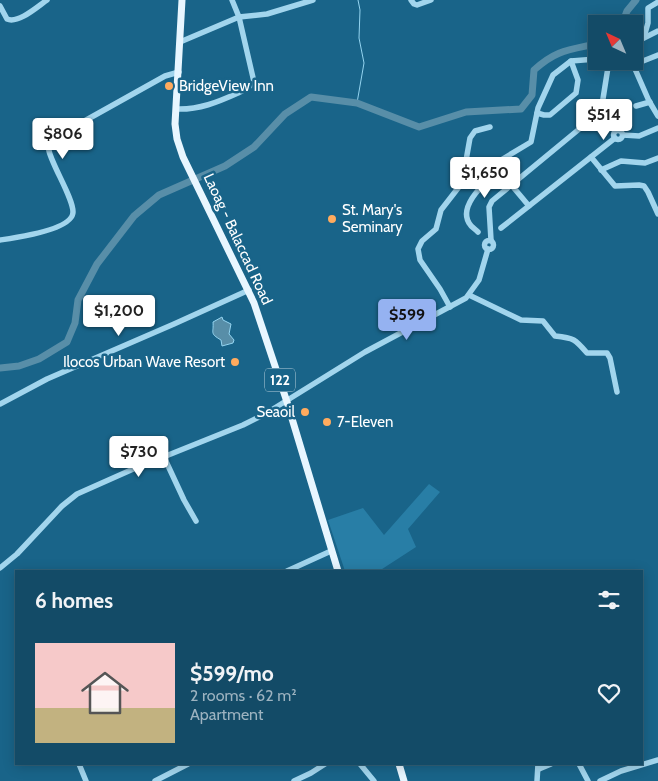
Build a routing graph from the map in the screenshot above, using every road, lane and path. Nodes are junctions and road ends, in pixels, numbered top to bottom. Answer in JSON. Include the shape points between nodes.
{"nodes":[{"id":1,"x":47,"y":0,"type":"edge"},
{"id":2,"x":182,"y":0,"type":"edge"},
{"id":3,"x":232,"y":0,"type":"edge"},
{"id":4,"x":313,"y":0,"type":"edge"},
{"id":5,"x":412,"y":0,"type":"edge"},
{"id":6,"x":430,"y":0,"type":"edge"},
{"id":7,"x":658,"y":2,"type":"edge"},
{"id":8,"x":0,"y":6,"type":"edge"},
{"id":9,"x":239,"y":17,"type":"junction"},
{"id":10,"x":658,"y":31,"type":"edge"},
{"id":11,"x":644,"y":37,"type":"joint"},
{"id":12,"x":180,"y":42,"type":"junction"},
{"id":13,"x":658,"y":55,"type":"edge"},
{"id":14,"x":588,"y":60,"type":"edge"},
{"id":15,"x":571,"y":61,"type":"junction"},
{"id":16,"x":607,"y":70,"type":"edge"},
{"id":17,"x":179,"y":72,"type":"junction"},
{"id":18,"x":650,"y":102,"type":"junction"},
{"id":19,"x":602,"y":105,"type":"junction"},
{"id":20,"x":636,"y":106,"type":"dead end"},
{"id":21,"x":176,"y":109,"type":"junction"},
{"id":22,"x":536,"y":113,"type":"junction"},
{"id":23,"x":595,"y":116,"type":"junction"},
{"id":24,"x":658,"y":116,"type":"edge"},
{"id":25,"x":606,"y":118,"type":"junction"},
{"id":26,"x":490,"y":127,"type":"dead end"},
{"id":27,"x":658,"y":128,"type":"edge"},
{"id":28,"x":615,"y":131,"type":"junction"},
{"id":29,"x":623,"y":135,"type":"junction"},
{"id":30,"x":615,"y":138,"type":"junction"},
{"id":31,"x":592,"y":157,"type":"junction"},
{"id":32,"x":658,"y":158,"type":"edge"},
{"id":33,"x":496,"y":163,"type":"junction"},
{"id":34,"x":601,"y":170,"type":"junction"},
{"id":35,"x":499,"y":171,"type":"junction"},
{"id":36,"x":484,"y":184,"type":"junction"},
{"id":37,"x":511,"y":184,"type":"junction"},
{"id":38,"x":529,"y":206,"type":"junction"},
{"id":39,"x":658,"y":214,"type":"edge"},
{"id":40,"x":501,"y":228,"type":"dead end"},
{"id":41,"x":478,"y":232,"type":"dead end"},
{"id":42,"x":0,"y":240,"type":"edge"},
{"id":43,"x":249,"y":290,"type":"junction"},
{"id":44,"x":469,"y":295,"type":"junction"},
{"id":45,"x":450,"y":307,"type":"junction"},
{"id":46,"x":617,"y":392,"type":"dead end"},
{"id":47,"x":287,"y":402,"type":"junction"},
{"id":48,"x":0,"y":404,"type":"edge"},
{"id":49,"x":164,"y":457,"type":"junction"},
{"id":50,"x":196,"y":521,"type":"dead end"},
{"id":51,"x":332,"y":551,"type":"junction"},
{"id":52,"x":0,"y":568,"type":"edge"},
{"id":53,"x":289,"y":570,"type":"edge"},
{"id":54,"x":338,"y":570,"type":"edge"},
{"id":55,"x":658,"y":760,"type":"edge"},
{"id":56,"x":79,"y":765,"type":"edge"},
{"id":57,"x":186,"y":765,"type":"edge"},
{"id":58,"x":323,"y":765,"type":"edge"},
{"id":59,"x":361,"y":765,"type":"edge"},
{"id":60,"x":399,"y":765,"type":"edge"},
{"id":61,"x":580,"y":765,"type":"edge"},
{"id":62,"x":642,"y":765,"type":"edge"},
{"id":63,"x":643,"y":765,"type":"edge"},
{"id":64,"x":538,"y":766,"type":"edge"},
{"id":65,"x":86,"y":781,"type":"edge"},
{"id":66,"x":155,"y":781,"type":"edge"},
{"id":67,"x":294,"y":781,"type":"edge"},
{"id":68,"x":374,"y":781,"type":"edge"},
{"id":69,"x":404,"y":781,"type":"edge"},
{"id":70,"x":537,"y":781,"type":"edge"},
{"id":71,"x":588,"y":781,"type":"edge"},
{"id":72,"x":600,"y":781,"type":"edge"}],
"edges":[{"from":1,"to":8,"type":"street","via":[[12,21],[7,19]]},
{"from":2,"to":12,"type":"main road","name":"Laoag - Balaccad Road","number":"122"},
{"from":3,"to":9,"type":"street"},
{"from":4,"to":9,"type":"street","via":[[267,14]]},
{"from":5,"to":6,"type":"street","via":[[417,6]]},
{"from":7,"to":11,"type":"street","via":[[648,8]]},
{"from":9,"to":12,"type":"street"},
{"from":9,"to":21,"type":"street","via":[[254,75],[253,84],[212,105]]},
{"from":10,"to":11,"type":"street"},
{"from":12,"to":17,"type":"main road","name":"Laoag - Balaccad Road","number":"122"},
{"from":13,"to":18,"type":"street","via":[[638,63],[635,70]]},
{"from":14,"to":15,"type":"street"},
{"from":15,"to":22,"type":"street","via":[[553,75]]},
{"from":15,"to":22,"type":"street","via":[[578,80],[576,93],[550,115]]},
{"from":16,"to":19,"type":"street"},
{"from":17,"to":21,"type":"main road","name":"Laoag - Balaccad Road","number":"122"},
{"from":17,"to":42,"type":"street","via":[[166,76],[54,138],[48,146],[49,151],[70,202],[72,217],[66,223],[35,234]]},
{"from":18,"to":20,"type":"street"},
{"from":18,"to":24,"type":"street"},
{"from":19,"to":23,"type":"street","via":[[596,108]]},
{"from":19,"to":25,"type":"street","via":[[608,109]]},
{"from":21,"to":43,"type":"main road","name":"Laoag - Balaccad Road","number":"122","via":[[176,132],[184,156]]},
{"from":22,"to":33,"type":"street","via":[[531,142]]},
{"from":23,"to":25,"type":"street","via":[[601,120]]},
{"from":23,"to":37,"type":"street"},
{"from":25,"to":28,"type":"street"},
{"from":26,"to":45,"type":"street","via":[[475,131],[470,138],[462,183],[442,210],[436,229],[422,241],[418,250],[420,260]]},
{"from":27,"to":29,"type":"street","via":[[639,136]]},
{"from":28,"to":29,"type":"street","via":[[621,131]]},
{"from":28,"to":30,"type":"street"},
{"from":29,"to":30,"type":"street"},
{"from":30,"to":31,"type":"street"},
{"from":31,"to":34,"type":"street"},
{"from":31,"to":38,"type":"street"},
{"from":32,"to":34,"type":"street","via":[[645,163],[621,161]]},
{"from":33,"to":35,"type":"street"},
{"from":33,"to":36,"type":"street","via":[[479,173]]},
{"from":34,"to":39,"type":"street","via":[[615,186],[644,186]]},
{"from":35,"to":36,"type":"street"},
{"from":35,"to":37,"type":"street"},
{"from":36,"to":41,"type":"street","via":[[468,209],[468,223]]},
{"from":37,"to":38,"type":"street"},
{"from":37,"to":44,"type":"street","via":[[490,204],[491,240],[485,243],[488,249],[479,280]]},
{"from":38,"to":40,"type":"street"},
{"from":43,"to":47,"type":"main road","name":"Laoag - Balaccad Road","number":"122"},
{"from":43,"to":48,"type":"street","via":[[47,379]]},
{"from":44,"to":45,"type":"street"},
{"from":44,"to":46,"type":"street","via":[[521,320],[544,321],[555,336],[573,339],[587,353],[606,353]]},
{"from":45,"to":47,"type":"street","via":[[364,352]]},
{"from":47,"to":49,"type":"street","via":[[244,425]]},
{"from":47,"to":51,"type":"main road","name":"Laoag - Balaccad Road","number":"122"},
{"from":49,"to":50,"type":"street"},
{"from":49,"to":52,"type":"street","via":[[77,494]]},
{"from":51,"to":53,"type":"street"},
{"from":51,"to":54,"type":"main road","name":"Laoag - Balaccad Road","number":"122"},
{"from":55,"to":63,"type":"street"},
{"from":56,"to":65,"type":"street"},
{"from":57,"to":66,"type":"street"},
{"from":58,"to":67,"type":"street"},
{"from":59,"to":68,"type":"street"},
{"from":60,"to":69,"type":"main road"},
{"from":61,"to":71,"type":"street"},
{"from":62,"to":72,"type":"street"},
{"from":64,"to":70,"type":"street"}]}
